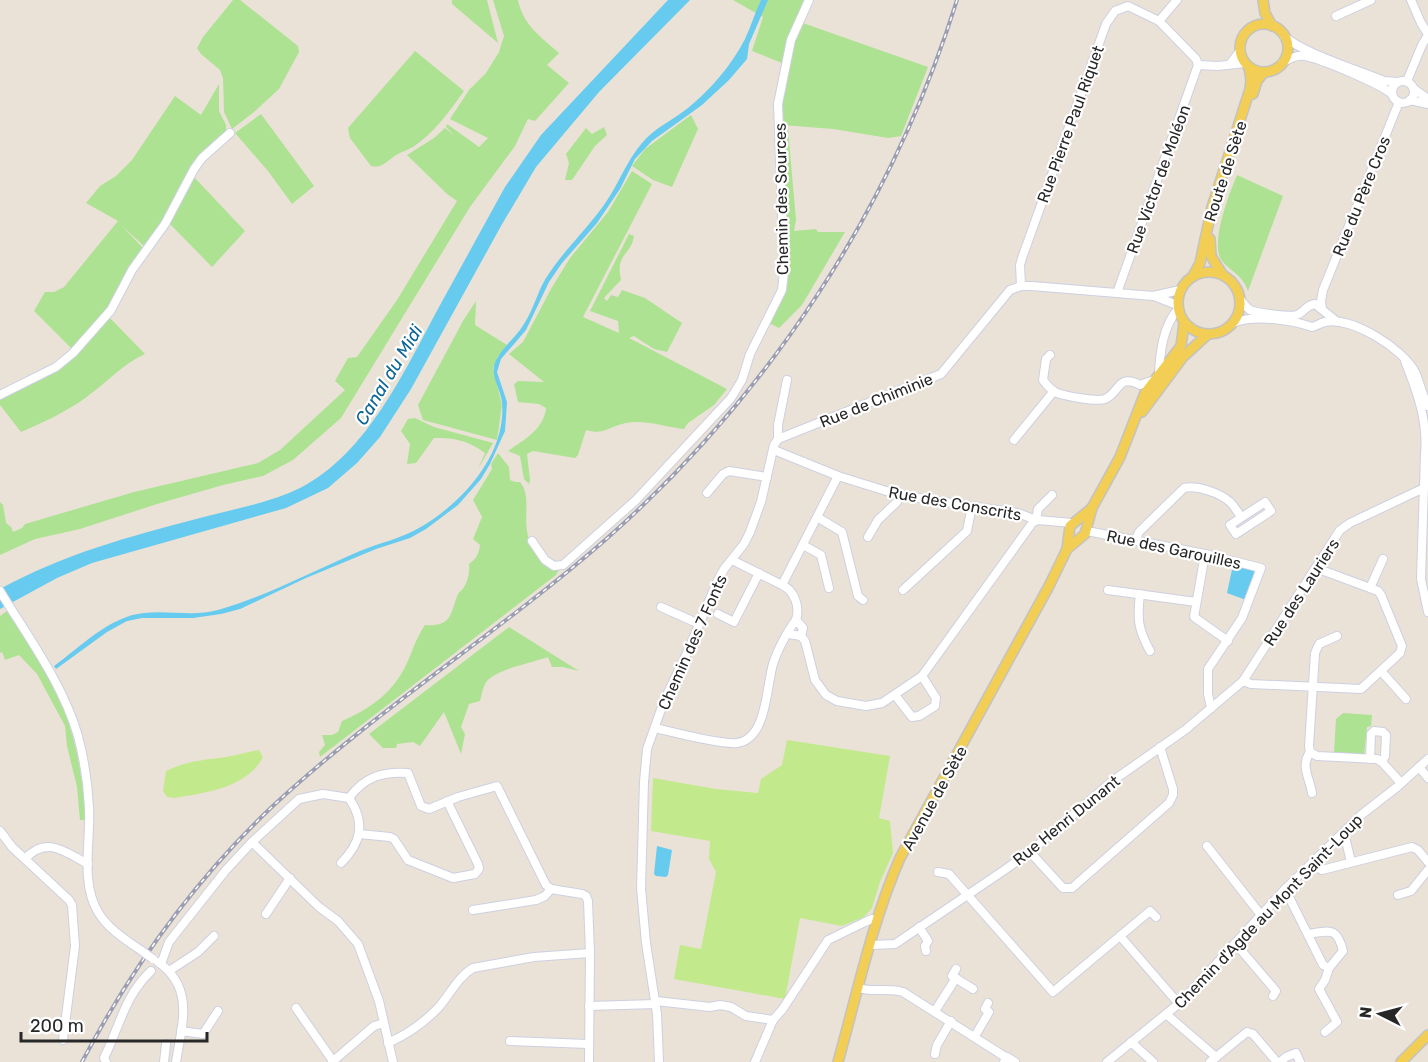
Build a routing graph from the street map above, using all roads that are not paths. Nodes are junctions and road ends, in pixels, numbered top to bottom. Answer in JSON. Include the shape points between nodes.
{"nodes":[{"id":1,"x":808,"y":0,"type":"edge"},
{"id":2,"x":1177,"y":0,"type":"edge"},
{"id":3,"x":1262,"y":0,"type":"edge"},
{"id":4,"x":1371,"y":0,"type":"edge"},
{"id":5,"x":1411,"y":0,"type":"edge"},
{"id":6,"x":1336,"y":16,"type":"dead end"},
{"id":7,"x":1158,"y":21,"type":"junction"},
{"id":8,"x":1255,"y":26,"type":"junction"},
{"id":9,"x":1272,"y":26,"type":"junction"},
{"id":10,"x":1428,"y":34,"type":"edge"},
{"id":11,"x":1284,"y":36,"type":"junction"},
{"id":12,"x":1240,"y":51,"type":"junction"},
{"id":13,"x":1282,"y":63,"type":"junction"},
{"id":14,"x":1230,"y":64,"type":"junction"},
{"id":15,"x":1198,"y":65,"type":"junction"},
{"id":16,"x":1247,"y":65,"type":"junction"},
{"id":17,"x":1264,"y":72,"type":"junction"},
{"id":18,"x":1407,"y":81,"type":"junction"},
{"id":19,"x":1397,"y":82,"type":"junction"},
{"id":20,"x":1414,"y":89,"type":"junction"},
{"id":21,"x":1392,"y":93,"type":"junction"},
{"id":22,"x":1428,"y":99,"type":"edge"},
{"id":23,"x":1410,"y":100,"type":"junction"},
{"id":24,"x":1399,"y":102,"type":"junction"},
{"id":25,"x":1428,"y":104,"type":"edge"},
{"id":26,"x":230,"y":133,"type":"dead end"},
{"id":27,"x":1194,"y":274,"type":"junction"},
{"id":28,"x":1222,"y":274,"type":"junction"},
{"id":29,"x":1021,"y":286,"type":"junction"},
{"id":30,"x":1180,"y":290,"type":"junction"},
{"id":31,"x":1323,"y":291,"type":"junction"},
{"id":32,"x":1117,"y":293,"type":"junction"},
{"id":33,"x":1153,"y":296,"type":"junction"},
{"id":34,"x":1240,"y":299,"type":"junction"},
{"id":35,"x":1311,"y":304,"type":"junction"},
{"id":36,"x":1177,"y":307,"type":"junction"},
{"id":37,"x":1303,"y":310,"type":"junction"},
{"id":38,"x":1323,"y":310,"type":"junction"},
{"id":39,"x":1339,"y":322,"type":"junction"},
{"id":40,"x":1184,"y":323,"type":"junction"},
{"id":41,"x":1233,"y":323,"type":"junction"},
{"id":42,"x":1321,"y":323,"type":"junction"},
{"id":43,"x":1305,"y":324,"type":"junction"},
{"id":44,"x":1208,"y":334,"type":"junction"},
{"id":45,"x":1050,"y":355,"type":"dead end"},
{"id":46,"x":1405,"y":361,"type":"junction"},
{"id":47,"x":1157,"y":377,"type":"junction"},
{"id":48,"x":787,"y":380,"type":"dead end"},
{"id":49,"x":1140,"y":385,"type":"junction"},
{"id":50,"x":1054,"y":391,"type":"junction"},
{"id":51,"x":0,"y":395,"type":"edge"},
{"id":52,"x":1144,"y":396,"type":"junction"},
{"id":53,"x":1428,"y":406,"type":"edge"},
{"id":54,"x":1426,"y":418,"type":"edge"},
{"id":55,"x":1134,"y":424,"type":"junction"},
{"id":56,"x":1427,"y":434,"type":"edge"},
{"id":57,"x":778,"y":440,"type":"junction"},
{"id":58,"x":1014,"y":440,"type":"dead end"},
{"id":59,"x":774,"y":450,"type":"junction"},
{"id":60,"x":838,"y":476,"type":"junction"},
{"id":61,"x":767,"y":477,"type":"junction"},
{"id":62,"x":1426,"y":490,"type":"edge"},
{"id":63,"x":707,"y":492,"type":"dead end"},
{"id":64,"x":899,"y":495,"type":"junction"},
{"id":65,"x":1052,"y":495,"type":"dead end"},
{"id":66,"x":1407,"y":498,"type":"junction"},
{"id":67,"x":1424,"y":505,"type":"junction"},
{"id":68,"x":972,"y":506,"type":"junction"},
{"id":69,"x":817,"y":517,"type":"junction"},
{"id":70,"x":1241,"y":517,"type":"junction"},
{"id":71,"x":1036,"y":520,"type":"junction"},
{"id":72,"x":1056,"y":523,"type":"joint"},
{"id":73,"x":1078,"y":529,"type":"junction"},
{"id":74,"x":868,"y":537,"type":"dead end"},
{"id":75,"x":532,"y":541,"type":"dead end"},
{"id":76,"x":1135,"y":541,"type":"junction"},
{"id":77,"x":802,"y":545,"type":"junction"},
{"id":78,"x":1205,"y":554,"type":"junction"},
{"id":79,"x":1383,"y":559,"type":"dead end"},
{"id":80,"x":732,"y":560,"type":"junction"},
{"id":81,"x":1316,"y":568,"type":"junction"},
{"id":82,"x":759,"y":573,"type":"junction"},
{"id":83,"x":782,"y":585,"type":"junction"},
{"id":84,"x":829,"y":588,"type":"dead end"},
{"id":85,"x":1370,"y":588,"type":"junction"},
{"id":86,"x":903,"y":590,"type":"dead end"},
{"id":87,"x":1108,"y":590,"type":"dead end"},
{"id":88,"x":0,"y":591,"type":"edge"},
{"id":89,"x":1140,"y":594,"type":"junction"},
{"id":90,"x":1428,"y":595,"type":"edge"},
{"id":91,"x":863,"y":600,"type":"dead end"},
{"id":92,"x":1196,"y":602,"type":"junction"},
{"id":93,"x":661,"y":607,"type":"dead end"},
{"id":94,"x":1428,"y":612,"type":"edge"},
{"id":95,"x":718,"y":614,"type":"dead end"},
{"id":96,"x":796,"y":620,"type":"junction"},
{"id":97,"x":699,"y":624,"type":"junction"},
{"id":98,"x":789,"y":634,"type":"junction"},
{"id":99,"x":801,"y":636,"type":"junction"},
{"id":100,"x":1337,"y":636,"type":"dead end"},
{"id":101,"x":1228,"y":641,"type":"junction"},
{"id":102,"x":1149,"y":651,"type":"dead end"},
{"id":103,"x":1381,"y":671,"type":"junction"},
{"id":104,"x":922,"y":676,"type":"junction"},
{"id":105,"x":1243,"y":681,"type":"junction"},
{"id":106,"x":1313,"y":687,"type":"junction"},
{"id":107,"x":896,"y":695,"type":"junction"},
{"id":108,"x":1406,"y":699,"type":"dead end"},
{"id":109,"x":1211,"y":708,"type":"junction"},
{"id":110,"x":655,"y":728,"type":"junction"},
{"id":111,"x":1160,"y":747,"type":"junction"},
{"id":112,"x":1310,"y":752,"type":"junction"},
{"id":113,"x":1370,"y":759,"type":"junction"},
{"id":114,"x":1428,"y":759,"type":"edge"},
{"id":115,"x":1382,"y":762,"type":"junction"},
{"id":116,"x":1419,"y":767,"type":"junction"},
{"id":117,"x":1428,"y":778,"type":"edge"},
{"id":118,"x":1401,"y":783,"type":"junction"},
{"id":119,"x":1312,"y":793,"type":"dead end"},
{"id":120,"x":350,"y":798,"type":"junction"},
{"id":121,"x":447,"y":801,"type":"junction"},
{"id":122,"x":0,"y":831,"type":"edge"},
{"id":123,"x":359,"y":834,"type":"junction"},
{"id":124,"x":1342,"y":834,"type":"junction"},
{"id":125,"x":252,"y":842,"type":"junction"},
{"id":126,"x":1207,"y":846,"type":"dead end"},
{"id":127,"x":1030,"y":852,"type":"junction"},
{"id":128,"x":25,"y":860,"type":"junction"},
{"id":129,"x":1351,"y":862,"type":"junction"},
{"id":130,"x":1428,"y":862,"type":"edge"},
{"id":131,"x":341,"y":863,"type":"dead end"},
{"id":132,"x":88,"y":864,"type":"junction"},
{"id":133,"x":1311,"y":864,"type":"junction"},
{"id":134,"x":1428,"y":870,"type":"edge"},
{"id":135,"x":938,"y":872,"type":"dead end"},
{"id":136,"x":290,"y":878,"type":"junction"},
{"id":137,"x":551,"y":889,"type":"junction"},
{"id":138,"x":1285,"y":889,"type":"junction"},
{"id":139,"x":968,"y":895,"type":"junction"},
{"id":140,"x":1398,"y":896,"type":"dead end"},
{"id":141,"x":473,"y":910,"type":"dead end"},
{"id":142,"x":266,"y":914,"type":"dead end"},
{"id":143,"x":1261,"y":915,"type":"junction"},
{"id":144,"x":1156,"y":917,"type":"dead end"},
{"id":145,"x":877,"y":920,"type":"junction"},
{"id":146,"x":919,"y":927,"type":"junction"},
{"id":147,"x":1307,"y":933,"type":"junction"},
{"id":148,"x":214,"y":936,"type":"dead end"},
{"id":149,"x":1120,"y":936,"type":"junction"},
{"id":150,"x":1235,"y":943,"type":"junction"},
{"id":151,"x":870,"y":945,"type":"junction"},
{"id":152,"x":926,"y":951,"type":"dead end"},
{"id":153,"x":590,"y":952,"type":"junction"},
{"id":154,"x":161,"y":964,"type":"junction"},
{"id":155,"x":1329,"y":968,"type":"junction"},
{"id":156,"x":956,"y":969,"type":"dead end"},
{"id":157,"x":169,"y":970,"type":"junction"},
{"id":158,"x":151,"y":971,"type":"dead end"},
{"id":159,"x":956,"y":978,"type":"junction"},
{"id":160,"x":859,"y":988,"type":"junction"},
{"id":161,"x":973,"y":989,"type":"dead end"},
{"id":162,"x":1273,"y":996,"type":"dead end"},
{"id":163,"x":656,"y":1002,"type":"junction"},
{"id":164,"x":988,"y":1003,"type":"dead end"},
{"id":165,"x":1179,"y":1004,"type":"junction"},
{"id":166,"x":590,"y":1006,"type":"junction"},
{"id":167,"x":296,"y":1008,"type":"dead end"},
{"id":168,"x":218,"y":1011,"type":"dead end"},
{"id":169,"x":935,"y":1011,"type":"junction"},
{"id":170,"x":1166,"y":1014,"type":"junction"},
{"id":171,"x":773,"y":1020,"type":"junction"},
{"id":172,"x":951,"y":1021,"type":"junction"},
{"id":173,"x":384,"y":1023,"type":"junction"},
{"id":174,"x":181,"y":1031,"type":"junction"},
{"id":175,"x":1325,"y":1032,"type":"dead end"},
{"id":176,"x":1428,"y":1035,"type":"edge"},
{"id":177,"x":975,"y":1036,"type":"junction"},
{"id":178,"x":63,"y":1040,"type":"dead end"},
{"id":179,"x":510,"y":1041,"type":"dead end"},
{"id":180,"x":1428,"y":1041,"type":"edge"},
{"id":181,"x":1131,"y":1042,"type":"junction"},
{"id":182,"x":388,"y":1043,"type":"junction"},
{"id":183,"x":166,"y":1044,"type":"dead end"},
{"id":184,"x":588,"y":1044,"type":"junction"},
{"id":185,"x":935,"y":1054,"type":"dead end"},
{"id":186,"x":1005,"y":1060,"type":"edge"},
{"id":187,"x":1213,"y":1060,"type":"edge"},
{"id":188,"x":106,"y":1062,"type":"edge"},
{"id":189,"x":164,"y":1062,"type":"edge"},
{"id":190,"x":176,"y":1062,"type":"edge"},
{"id":191,"x":332,"y":1062,"type":"edge"},
{"id":192,"x":393,"y":1062,"type":"edge"},
{"id":193,"x":589,"y":1062,"type":"edge"},
{"id":194,"x":659,"y":1062,"type":"edge"},
{"id":195,"x":755,"y":1062,"type":"edge"},
{"id":196,"x":838,"y":1062,"type":"edge"},
{"id":197,"x":1015,"y":1062,"type":"edge"},
{"id":198,"x":1107,"y":1062,"type":"edge"},
{"id":199,"x":1153,"y":1062,"type":"edge"},
{"id":200,"x":1279,"y":1062,"type":"edge"},
{"id":201,"x":1300,"y":1062,"type":"edge"},
{"id":202,"x":1401,"y":1062,"type":"edge"},
{"id":203,"x":1405,"y":1062,"type":"edge"}],
"edges":[{"from":1,"to":75,"type":"street","name":"Chemin des Sources","via":[[791,40],[778,104],[782,290],[750,354],[742,380],[731,398],[672,463],[563,565],[554,566],[545,560]]},
{"from":2,"to":7,"type":"street"},
{"from":3,"to":8,"type":"main road"},
{"from":3,"to":9,"type":"main road"},
{"from":4,"to":6,"type":"street"},
{"from":5,"to":10,"type":"street"},
{"from":7,"to":15,"type":"street"},
{"from":7,"to":29,"type":"street","name":"Rue Pierre Paul Riquet","via":[[1128,6],[1110,16],[1020,265]]},
{"from":8,"to":9,"type":"main road"},
{"from":8,"to":12,"type":"main road","via":[[1243,36]]},
{"from":9,"to":11,"type":"main road"},
{"from":10,"to":18,"type":"street"},
{"from":11,"to":13,"type":"main road","via":[[1287,50]]},
{"from":11,"to":19,"type":"street","via":[[1307,50],[1384,81]]},
{"from":12,"to":14,"type":"street"},
{"from":12,"to":16,"type":"main road"},
{"from":13,"to":17,"type":"main road"},
{"from":13,"to":21,"type":"street","via":[[1298,56],[1314,58]]},
{"from":14,"to":15,"type":"street"},
{"from":14,"to":16,"type":"street"},
{"from":15,"to":32,"type":"street","name":"Rue Victor de Moléon"},
{"from":16,"to":17,"type":"main road"},
{"from":16,"to":27,"type":"main road","name":"Route de Sète","via":[[1250,89]]},
{"from":17,"to":28,"type":"main road","name":"Route de Sète","via":[[1257,81],[1212,225],[1211,256]]},
{"from":18,"to":19,"type":"street"},
{"from":18,"to":20,"type":"street"},
{"from":19,"to":21,"type":"street"},
{"from":20,"to":22,"type":"street"},
{"from":20,"to":23,"type":"street"},
{"from":21,"to":24,"type":"street"},
{"from":23,"to":24,"type":"street"},
{"from":23,"to":25,"type":"street"},
{"from":24,"to":31,"type":"street","name":"Rue du Père Cros"},
{"from":26,"to":51,"type":"street","via":[[194,169],[111,310],[56,367]]},
{"from":27,"to":28,"type":"main road"},
{"from":27,"to":30,"type":"main road"},
{"from":28,"to":34,"type":"main road","via":[[1234,284]]},
{"from":29,"to":32,"type":"street"},
{"from":29,"to":57,"type":"street","name":"Rue de Chiminie","via":[[1010,290],[941,374]]},
{"from":30,"to":33,"type":"street"},
{"from":30,"to":36,"type":"main road"},
{"from":31,"to":35,"type":"street","name":"Rue du Père Cros"},
{"from":31,"to":38,"type":"street","name":"Rue du Père Cros"},
{"from":32,"to":33,"type":"street"},
{"from":33,"to":36,"type":"street"},
{"from":34,"to":37,"type":"street","via":[[1254,311],[1294,316]]},
{"from":34,"to":41,"type":"main road"},
{"from":35,"to":37,"type":"street"},
{"from":35,"to":38,"type":"street"},
{"from":36,"to":40,"type":"main road"},
{"from":36,"to":47,"type":"street","via":[[1166,334]]},
{"from":37,"to":43,"type":"street"},
{"from":38,"to":39,"type":"street"},
{"from":38,"to":42,"type":"street"},
{"from":39,"to":42,"type":"street"},
{"from":39,"to":46,"type":"street","via":[[1373,334]]},
{"from":40,"to":44,"type":"main road","via":[[1198,333]]},
{"from":40,"to":47,"type":"main road","via":[[1181,346]]},
{"from":41,"to":43,"type":"street","via":[[1252,318]]},
{"from":41,"to":44,"type":"main road"},
{"from":42,"to":43,"type":"street","via":[[1312,327]]},
{"from":44,"to":55,"type":"main road","via":[[1183,357]]},
{"from":45,"to":50,"type":"street","via":[[1043,380]]},
{"from":46,"to":53,"type":"street","via":[[1414,371]]},
{"from":46,"to":54,"type":"street"},
{"from":47,"to":49,"type":"street"},
{"from":47,"to":52,"type":"main road"},
{"from":48,"to":57,"type":"street","name":"Chemin des 7 Fonts"},
{"from":49,"to":50,"type":"street","via":[[1123,382],[1110,396],[1100,400]]},
{"from":49,"to":52,"type":"street"},
{"from":50,"to":58,"type":"street"},
{"from":52,"to":55,"type":"main road"},
{"from":54,"to":56,"type":"street"},
{"from":55,"to":73,"type":"main road","via":[[1106,484]]},
{"from":56,"to":62,"type":"street"},
{"from":57,"to":59,"type":"street","name":"Chemin des 7 Fonts"},
{"from":59,"to":60,"type":"street","name":"Rue des Conscrits"},
{"from":59,"to":61,"type":"street","name":"Chemin des 7 Fonts"},
{"from":60,"to":64,"type":"street","name":"Rue des Conscrits"},
{"from":60,"to":69,"type":"street"},
{"from":61,"to":63,"type":"street","via":[[729,471]]},
{"from":61,"to":80,"type":"street","name":"Chemin des 7 Fonts","via":[[750,532]]},
{"from":62,"to":66,"type":"street","name":"Rue des Lauriers"},
{"from":62,"to":67,"type":"street"},
{"from":62,"to":90,"type":"street"},
{"from":64,"to":68,"type":"street","name":"Rue des Conscrits"},
{"from":64,"to":74,"type":"street"},
{"from":65,"to":71,"type":"street","via":[[1038,509]]},
{"from":66,"to":67,"type":"street"},
{"from":66,"to":81,"type":"street","name":"Rue des Lauriers","via":[[1345,526]]},
{"from":67,"to":94,"type":"street","via":[[1421,579]]},
{"from":68,"to":71,"type":"street","name":"Rue des Conscrits"},
{"from":68,"to":86,"type":"street","via":[[968,531]]},
{"from":69,"to":77,"type":"street"},
{"from":69,"to":91,"type":"street","via":[[842,532],[858,596]]},
{"from":70,"to":70,"type":"street","via":[[1230,525],[1236,534],[1271,511],[1265,502]]},
{"from":70,"to":76,"type":"street","via":[[1225,498],[1194,487],[1184,488],[1139,532]]},
{"from":71,"to":72,"type":"street","name":"Rue des Conscrits"},
{"from":71,"to":104,"type":"street"},
{"from":72,"to":73,"type":"street","name":"Rue des Garouilles"},
{"from":73,"to":76,"type":"street","name":"Rue des Garouilles"},
{"from":73,"to":145,"type":"main road","name":"Avenue de Sète","via":[[900,858]]},
{"from":76,"to":78,"type":"street","name":"Rue des Garouilles"},
{"from":77,"to":83,"type":"street"},
{"from":77,"to":84,"type":"street","via":[[821,555]]},
{"from":78,"to":92,"type":"street"},
{"from":78,"to":101,"type":"street","name":"Rue des Garouilles","via":[[1261,568],[1242,618]]},
{"from":79,"to":85,"type":"street"},
{"from":80,"to":82,"type":"street"},
{"from":80,"to":97,"type":"street","name":"Chemin des 7 Fonts","via":[[717,582]]},
{"from":81,"to":85,"type":"street"},
{"from":81,"to":105,"type":"street","name":"Rue des Lauriers"},
{"from":82,"to":83,"type":"street"},
{"from":82,"to":95,"type":"street","via":[[734,622]]},
{"from":83,"to":96,"type":"street","via":[[794,597]]},
{"from":85,"to":103,"type":"street","via":[[1381,595],[1402,646],[1400,654]]},
{"from":87,"to":89,"type":"street"},
{"from":88,"to":132,"type":"street","via":[[55,682],[78,736],[88,793]]},
{"from":89,"to":92,"type":"street"},
{"from":89,"to":102,"type":"street","via":[[1137,617]]},
{"from":92,"to":101,"type":"street","via":[[1197,621]]},
{"from":93,"to":97,"type":"street"},
{"from":96,"to":98,"type":"street"},
{"from":96,"to":99,"type":"street","via":[[803,628]]},
{"from":97,"to":110,"type":"street","name":"Chemin des 7 Fonts"},
{"from":98,"to":99,"type":"street"},
{"from":98,"to":110,"type":"street","via":[[772,665],[760,724],[748,739],[730,743]]},
{"from":99,"to":107,"type":"street","via":[[815,680],[830,698],[871,706]]},
{"from":100,"to":106,"type":"street","via":[[1316,649]]},
{"from":101,"to":109,"type":"street","via":[[1208,669]]},
{"from":103,"to":106,"type":"street","via":[[1361,689]]},
{"from":103,"to":108,"type":"street"},
{"from":104,"to":107,"type":"street"},
{"from":104,"to":107,"type":"street","via":[[936,698],[935,706],[912,717]]},
{"from":105,"to":106,"type":"street"},
{"from":105,"to":109,"type":"street","name":"Rue des Lauriers"},
{"from":106,"to":112,"type":"street"},
{"from":109,"to":111,"type":"street","name":"Rue Henri Dunant"},
{"from":110,"to":163,"type":"street","name":"Chemin des 7 Fonts","via":[[644,772],[641,888]]},
{"from":111,"to":127,"type":"street","name":"Rue Henri Dunant","via":[[1111,782]]},
{"from":111,"to":127,"type":"street","via":[[1173,789],[1169,802],[1072,888],[1063,888]]},
{"from":112,"to":113,"type":"street","via":[[1317,756]]},
{"from":112,"to":119,"type":"street","via":[[1305,774]]},
{"from":113,"to":115,"type":"street"},
{"from":113,"to":115,"type":"street","via":[[1371,734],[1383,732],[1386,735]]},
{"from":114,"to":116,"type":"street","name":"Chemin d'Agde au Mont Saint-Loup"},
{"from":115,"to":118,"type":"street"},
{"from":116,"to":117,"type":"street"},
{"from":116,"to":118,"type":"street","name":"Chemin d'Agde au Mont Saint-Loup"},
{"from":118,"to":124,"type":"street","name":"Chemin d'Agde au Mont Saint-Loup"},
{"from":120,"to":121,"type":"street","via":[[373,776],[400,772],[408,773],[425,809]]},
{"from":120,"to":123,"type":"street"},
{"from":120,"to":125,"type":"street","via":[[323,794],[299,799]]},
{"from":121,"to":123,"type":"street","via":[[478,864],[475,874],[453,878],[408,860],[390,837]]},
{"from":121,"to":137,"type":"street","via":[[497,786]]},
{"from":122,"to":128,"type":"street"},
{"from":123,"to":131,"type":"street","via":[[353,850]]},
{"from":124,"to":129,"type":"street"},
{"from":124,"to":133,"type":"street","name":"Chemin d'Agde au Mont Saint-Loup"},
{"from":125,"to":136,"type":"street"},
{"from":125,"to":154,"type":"street","via":[[173,936]]},
{"from":126,"to":143,"type":"street"},
{"from":127,"to":139,"type":"street","name":"Rue Henri Dunant"},
{"from":128,"to":132,"type":"street","via":[[39,847],[46,846]]},
{"from":128,"to":178,"type":"street","via":[[72,906],[75,946]]},
{"from":129,"to":130,"type":"street","via":[[1412,847]]},
{"from":129,"to":133,"type":"street","via":[[1322,870]]},
{"from":132,"to":154,"type":"street","bridge":true,"via":[[93,902],[99,914],[110,927]]},
{"from":133,"to":138,"type":"street","name":"Chemin d'Agde au Mont Saint-Loup"},
{"from":134,"to":140,"type":"street","via":[[1412,891]]},
{"from":135,"to":139,"type":"street","via":[[949,874]]},
{"from":136,"to":142,"type":"street"},
{"from":136,"to":173,"type":"street","via":[[358,944]]},
{"from":137,"to":141,"type":"street","via":[[536,900]]},
{"from":137,"to":153,"type":"street","via":[[586,896],[590,908]]},
{"from":138,"to":143,"type":"street","name":"Chemin d'Agde au Mont Saint-Loup"},
{"from":138,"to":147,"type":"street"},
{"from":139,"to":146,"type":"street","name":"Rue Henri Dunant"},
{"from":139,"to":149,"type":"street","via":[[1053,992]]},
{"from":143,"to":150,"type":"street","name":"Chemin d'Agde au Mont Saint-Loup"},
{"from":144,"to":149,"type":"street","via":[[1150,911]]},
{"from":145,"to":151,"type":"main road","name":"Avenue de Sète"},
{"from":145,"to":171,"type":"street","via":[[828,940]]},
{"from":146,"to":151,"type":"street","name":"Rue Henri Dunant","via":[[895,944]]},
{"from":146,"to":152,"type":"street","via":[[928,941]]},
{"from":147,"to":155,"type":"street","via":[[1323,965]]},
{"from":147,"to":155,"type":"street","via":[[1336,934],[1343,951]]},
{"from":148,"to":157,"type":"street","via":[[198,952]]},
{"from":149,"to":165,"type":"street"},
{"from":150,"to":162,"type":"street","via":[[1276,991]]},
{"from":150,"to":165,"type":"street","name":"Chemin d'Agde au Mont Saint-Loup"},
{"from":151,"to":160,"type":"main road","name":"Avenue de Sète"},
{"from":153,"to":166,"type":"street"},
{"from":153,"to":182,"type":"street","via":[[473,968],[419,1027]]},
{"from":154,"to":157,"type":"street"},
{"from":155,"to":175,"type":"street","via":[[1319,989],[1337,1022]]},
{"from":156,"to":159,"type":"street","via":[[952,976]]},
{"from":157,"to":174,"type":"street","via":[[183,997]]},
{"from":158,"to":188,"type":"street","via":[[124,1007],[104,1058]]},
{"from":159,"to":161,"type":"street"},
{"from":159,"to":169,"type":"street"},
{"from":160,"to":169,"type":"street","via":[[899,990]]},
{"from":160,"to":196,"type":"main road","name":"Avenue de Sète"},
{"from":163,"to":166,"type":"street"},
{"from":163,"to":171,"type":"street","via":[[720,1005],[746,1016]]},
{"from":163,"to":194,"type":"street","name":"Chemin des 7 Fonts"},
{"from":164,"to":177,"type":"street","via":[[985,1009],[991,1015]]},
{"from":165,"to":170,"type":"street","name":"Chemin d'Agde au Mont Saint-Loup"},
{"from":166,"to":184,"type":"street"},
{"from":167,"to":191,"type":"street"},
{"from":168,"to":174,"type":"street","via":[[203,1034]]},
{"from":169,"to":172,"type":"street"},
{"from":170,"to":181,"type":"street","name":"Chemin d'Agde au Mont Saint-Loup"},
{"from":170,"to":187,"type":"street"},
{"from":171,"to":195,"type":"street"},
{"from":172,"to":177,"type":"street"},
{"from":172,"to":185,"type":"street"},
{"from":173,"to":182,"type":"street"},
{"from":173,"to":191,"type":"street","via":[[374,1026]]},
{"from":174,"to":190,"type":"street"},
{"from":176,"to":202,"type":"main road"},
{"from":177,"to":186,"type":"street"},
{"from":179,"to":184,"type":"street"},
{"from":180,"to":203,"type":"main road"},
{"from":181,"to":198,"type":"street","name":"Chemin d'Agde au Mont Saint-Loup"},
{"from":181,"to":199,"type":"street"},
{"from":182,"to":192,"type":"street"},
{"from":183,"to":189,"type":"street"},
{"from":184,"to":193,"type":"street"},
{"from":186,"to":197,"type":"street"},
{"from":187,"to":200,"type":"street","via":[[1250,1032]]},
{"from":200,"to":201,"type":"street","via":[[1294,1053],[1299,1055]]}]}
